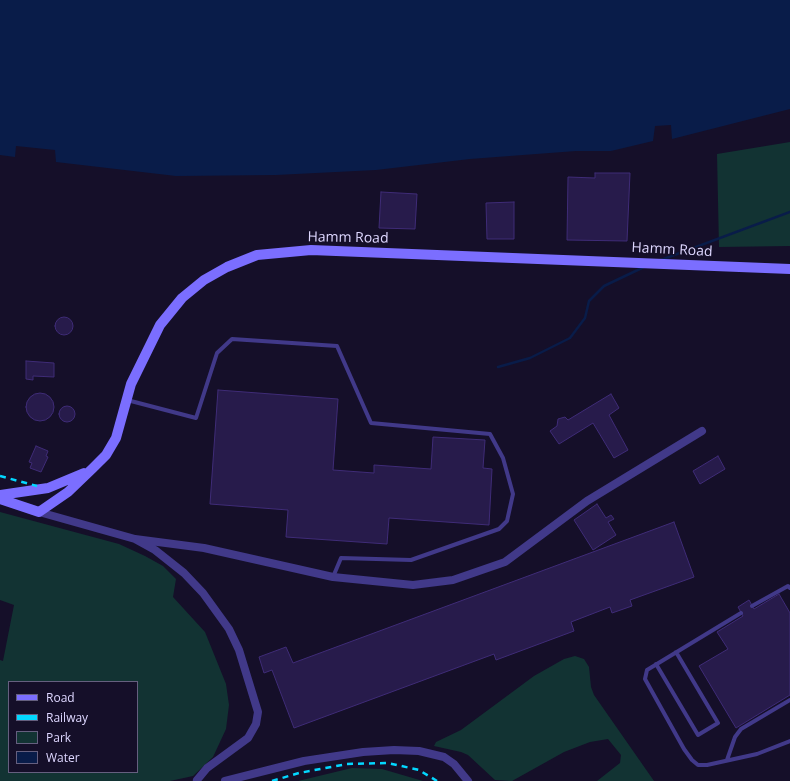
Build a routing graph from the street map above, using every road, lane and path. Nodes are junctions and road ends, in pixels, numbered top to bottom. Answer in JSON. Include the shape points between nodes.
{"nodes":[{"id":1,"x":790,"y":269,"type":"edge"},
{"id":2,"x":127,"y":400,"type":"junction"},
{"id":3,"x":702,"y":431,"type":"dead end"},
{"id":4,"x":93,"y":468,"type":"junction"},
{"id":5,"x":0,"y":495,"type":"edge"},
{"id":6,"x":0,"y":500,"type":"edge"},
{"id":7,"x":39,"y":512,"type":"junction"},
{"id":8,"x":135,"y":539,"type":"junction"},
{"id":9,"x":333,"y":577,"type":"junction"},
{"id":10,"x":790,"y":588,"type":"edge"},
{"id":11,"x":752,"y":606,"type":"dead end"},
{"id":12,"x":741,"y":613,"type":"dead end"},
{"id":13,"x":676,"y":652,"type":"junction"},
{"id":14,"x":656,"y":664,"type":"junction"},
{"id":15,"x":790,"y":700,"type":"edge"},
{"id":16,"x":790,"y":741,"type":"edge"},
{"id":17,"x":727,"y":760,"type":"junction"},
{"id":18,"x":197,"y":781,"type":"edge"},
{"id":19,"x":225,"y":781,"type":"edge"},
{"id":20,"x":468,"y":781,"type":"edge"}],
"edges":[{"from":1,"to":2,"type":"main road","name":"Hamm Road","via":[[311,250],[257,255],[204,280],[182,298],[160,325],[131,384]]},
{"from":2,"to":4,"type":"main road","name":"Hamm Road","via":[[116,438],[106,455]]},
{"from":2,"to":9,"type":"lane","via":[[196,418],[217,354],[232,339],[337,346],[371,423],[490,434],[503,458],[513,494],[507,521],[499,529],[411,560],[341,558]]},
{"from":3,"to":9,"type":"street","via":[[587,501],[505,562],[453,580],[413,585]]},
{"from":4,"to":5,"type":"main road","via":[[48,488]]},
{"from":4,"to":7,"type":"main road","name":"Hamm Road","via":[[68,492]]},
{"from":6,"to":7,"type":"main road"},
{"from":7,"to":8,"type":"street"},
{"from":8,"to":9,"type":"street","via":[[204,548]]},
{"from":8,"to":18,"type":"street","via":[[155,550],[184,573],[203,593],[229,629],[239,650],[258,712],[256,724],[248,738],[207,768]]},
{"from":10,"to":11,"type":"lane","via":[[788,586]]},
{"from":12,"to":13,"type":"lane"},
{"from":13,"to":14,"type":"lane"},
{"from":13,"to":14,"type":"lane","via":[[718,723],[698,735]]},
{"from":14,"to":17,"type":"lane","via":[[647,670],[645,678],[692,760],[698,765],[707,765]]},
{"from":15,"to":17,"type":"lane","via":[[741,729],[735,737]]},
{"from":16,"to":17,"type":"lane","via":[[757,754]]},
{"from":19,"to":20,"type":"street","via":[[304,761],[394,750],[419,751],[444,757],[462,772]]}]}
